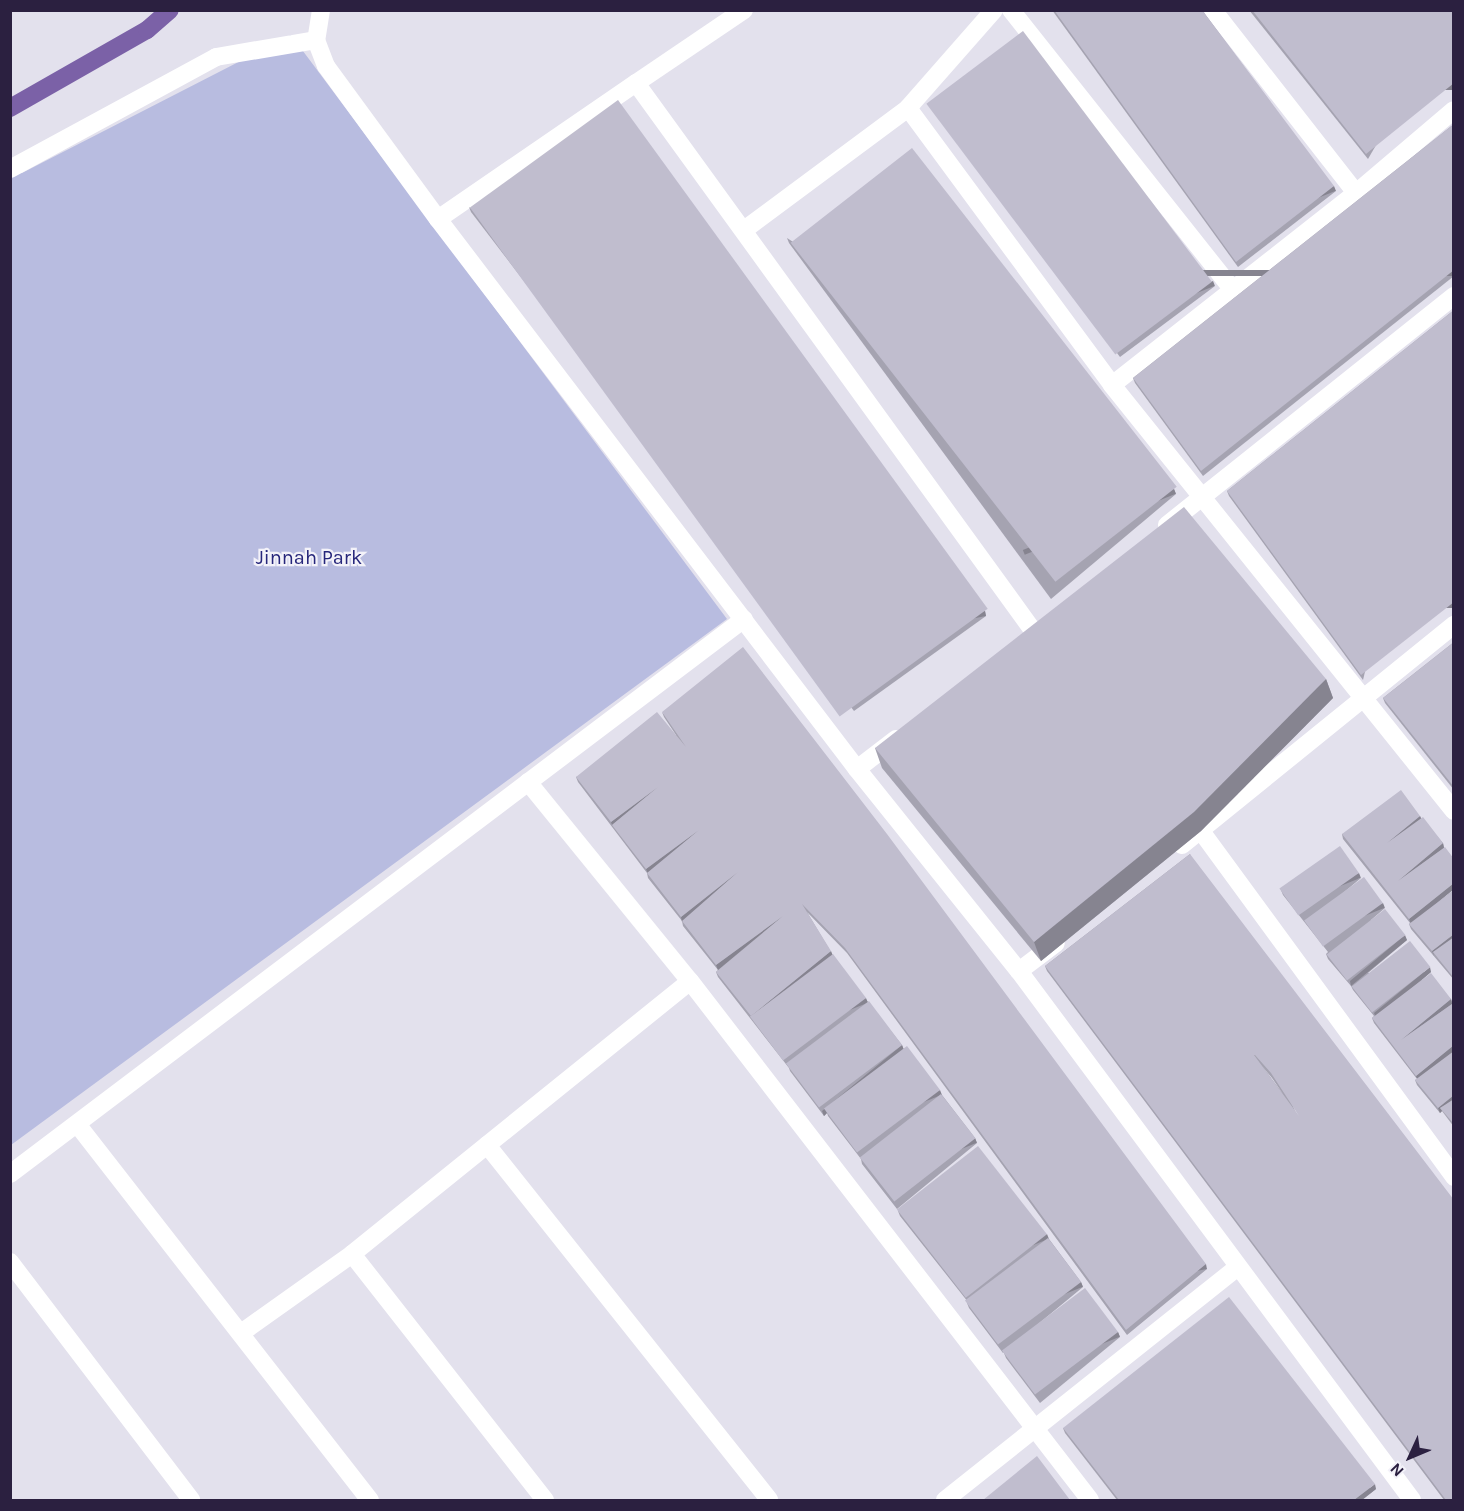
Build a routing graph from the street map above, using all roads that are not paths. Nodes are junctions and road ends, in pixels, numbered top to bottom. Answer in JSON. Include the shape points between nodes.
{"nodes":[{"id":1,"x":170,"y":10,"type":"edge"},
{"id":2,"x":321,"y":10,"type":"edge"},
{"id":3,"x":744,"y":10,"type":"edge"},
{"id":4,"x":994,"y":10,"type":"edge"},
{"id":5,"x":1011,"y":10,"type":"edge"},
{"id":6,"x":1213,"y":10,"type":"edge"},
{"id":7,"x":316,"y":40,"type":"junction"},
{"id":8,"x":636,"y":83,"type":"junction"},
{"id":9,"x":10,"y":108,"type":"edge"},
{"id":10,"x":908,"y":108,"type":"junction"},
{"id":11,"x":1454,"y":110,"type":"edge"},
{"id":12,"x":10,"y":169,"type":"edge"},
{"id":13,"x":1356,"y":193,"type":"junction"},
{"id":14,"x":438,"y":219,"type":"junction"},
{"id":15,"x":744,"y":230,"type":"junction"},
{"id":16,"x":1232,"y":288,"type":"junction"},
{"id":17,"x":1454,"y":296,"type":"edge"},
{"id":18,"x":1112,"y":385,"type":"junction"},
{"id":19,"x":1200,"y":498,"type":"junction"},
{"id":20,"x":1154,"y":536,"type":"edge"},
{"id":21,"x":1052,"y":617,"type":"edge"},
{"id":22,"x":744,"y":619,"type":"junction"},
{"id":23,"x":1454,"y":626,"type":"edge"},
{"id":24,"x":1034,"y":632,"type":"junction"},
{"id":25,"x":1015,"y":646,"type":"edge"},
{"id":26,"x":1363,"y":697,"type":"junction"},
{"id":27,"x":913,"y":726,"type":"edge"},
{"id":28,"x":857,"y":769,"type":"junction"},
{"id":29,"x":528,"y":782,"type":"junction"},
{"id":30,"x":1454,"y":811,"type":"edge"},
{"id":31,"x":1201,"y":831,"type":"junction"},
{"id":32,"x":1164,"y":859,"type":"edge"},
{"id":33,"x":1074,"y":929,"type":"edge"},
{"id":34,"x":1019,"y":971,"type":"junction"},
{"id":35,"x":690,"y":981,"type":"junction"},
{"id":36,"x":77,"y":1124,"type":"junction"},
{"id":37,"x":487,"y":1145,"type":"junction"},
{"id":38,"x":10,"y":1174,"type":"edge"},
{"id":39,"x":1454,"y":1177,"type":"edge"},
{"id":40,"x":352,"y":1254,"type":"junction"},
{"id":41,"x":10,"y":1262,"type":"edge"},
{"id":42,"x":1237,"y":1268,"type":"junction"},
{"id":43,"x":241,"y":1333,"type":"junction"},
{"id":44,"x":1035,"y":1429,"type":"junction"},
{"id":45,"x":191,"y":1500,"type":"edge"},
{"id":46,"x":370,"y":1500,"type":"edge"},
{"id":47,"x":545,"y":1500,"type":"edge"},
{"id":48,"x":770,"y":1500,"type":"edge"},
{"id":49,"x":945,"y":1500,"type":"edge"},
{"id":50,"x":1090,"y":1500,"type":"edge"},
{"id":51,"x":1412,"y":1500,"type":"edge"}],
"edges":[{"from":1,"to":9,"type":"main road","via":[[147,30]]},
{"from":2,"to":7,"type":"street"},
{"from":3,"to":8,"type":"street"},
{"from":4,"to":10,"type":"street"},
{"from":5,"to":16,"type":"street"},
{"from":6,"to":13,"type":"street"},
{"from":7,"to":12,"type":"street","via":[[216,57]]},
{"from":7,"to":14,"type":"street","via":[[326,66]]},
{"from":8,"to":14,"type":"street"},
{"from":8,"to":15,"type":"street"},
{"from":10,"to":15,"type":"street"},
{"from":10,"to":18,"type":"street"},
{"from":11,"to":13,"type":"street"},
{"from":13,"to":16,"type":"street"},
{"from":14,"to":22,"type":"street"},
{"from":15,"to":24,"type":"street"},
{"from":16,"to":18,"type":"street"},
{"from":17,"to":19,"type":"street"},
{"from":18,"to":19,"type":"street"},
{"from":19,"to":20,"type":"street"},
{"from":19,"to":26,"type":"street"},
{"from":21,"to":24,"type":"street"},
{"from":22,"to":28,"type":"street"},
{"from":22,"to":29,"type":"street"},
{"from":23,"to":26,"type":"street"},
{"from":24,"to":25,"type":"street"},
{"from":26,"to":30,"type":"street"},
{"from":26,"to":31,"type":"street"},
{"from":27,"to":28,"type":"street"},
{"from":28,"to":34,"type":"street"},
{"from":29,"to":35,"type":"street"},
{"from":29,"to":36,"type":"street"},
{"from":31,"to":32,"type":"street"},
{"from":31,"to":39,"type":"street"},
{"from":33,"to":34,"type":"street"},
{"from":34,"to":42,"type":"street"},
{"from":35,"to":37,"type":"street"},
{"from":35,"to":44,"type":"street"},
{"from":36,"to":38,"type":"street"},
{"from":36,"to":43,"type":"street"},
{"from":37,"to":40,"type":"street"},
{"from":37,"to":48,"type":"street"},
{"from":40,"to":43,"type":"street"},
{"from":40,"to":47,"type":"street"},
{"from":41,"to":45,"type":"street"},
{"from":42,"to":44,"type":"street"},
{"from":42,"to":51,"type":"street"},
{"from":43,"to":46,"type":"street"},
{"from":44,"to":49,"type":"street"},
{"from":44,"to":50,"type":"street"}]}
